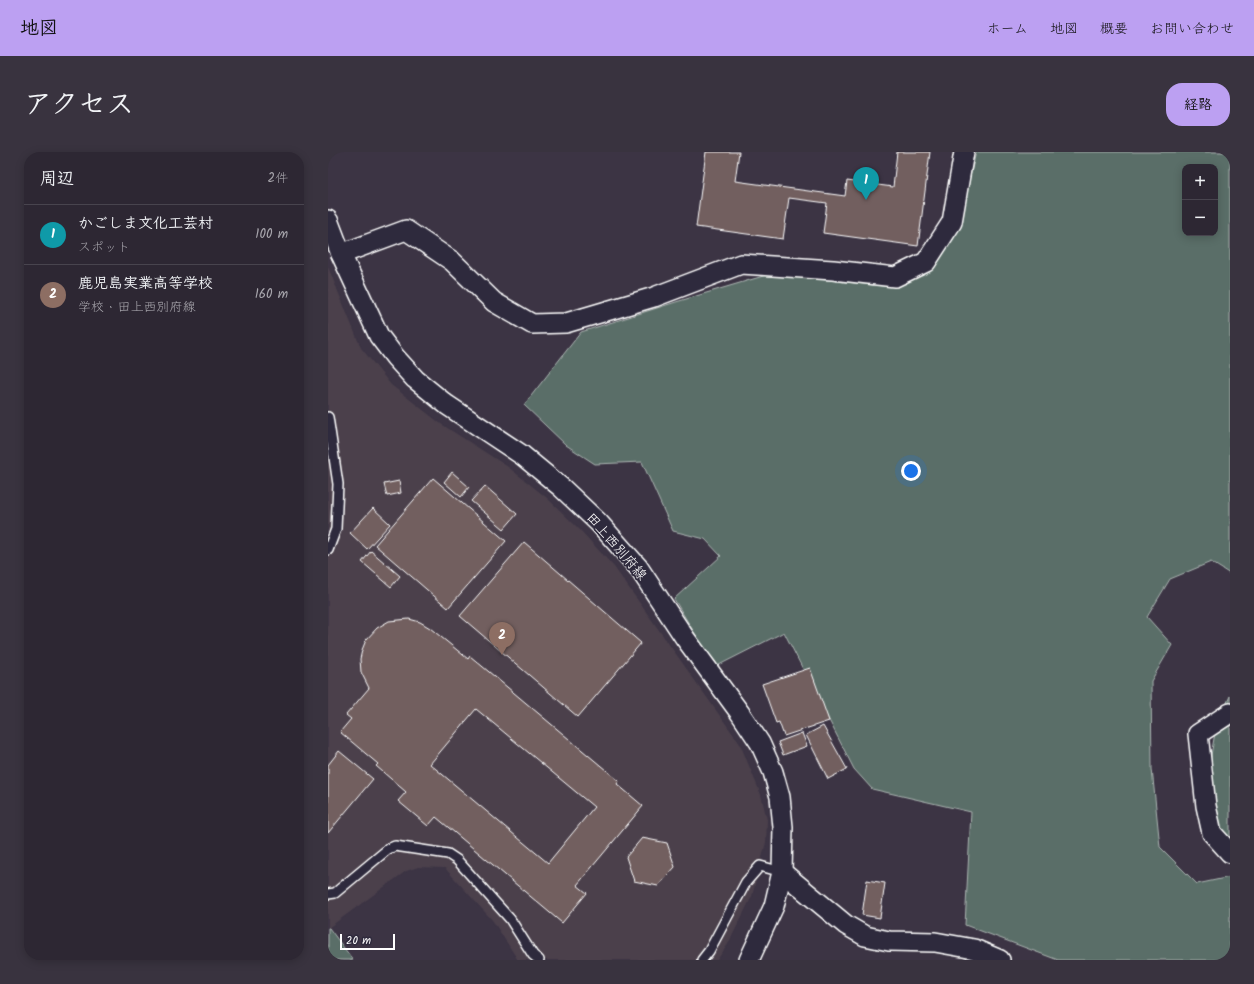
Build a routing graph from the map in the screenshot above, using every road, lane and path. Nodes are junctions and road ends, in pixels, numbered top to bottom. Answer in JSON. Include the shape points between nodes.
{"nodes":[{"id":1,"x":964,"y":152,"type":"edge"},
{"id":2,"x":328,"y":220,"type":"edge"},
{"id":3,"x":341,"y":254,"type":"junction"},
{"id":4,"x":328,"y":417,"type":"edge"},
{"id":5,"x":328,"y":550,"type":"edge"},
{"id":6,"x":1230,"y":713,"type":"edge"},
{"id":7,"x":1230,"y":853,"type":"edge"},
{"id":8,"x":782,"y":872,"type":"junction"},
{"id":9,"x":328,"y":894,"type":"edge"},
{"id":10,"x":539,"y":960,"type":"edge"},
{"id":11,"x":702,"y":960,"type":"edge"},
{"id":12,"x":749,"y":960,"type":"edge"},
{"id":13,"x":1000,"y":960,"type":"edge"}],
"edges":[{"from":1,"to":3,"type":"street","via":[[952,222],[926,262],[895,277],[741,264],[654,297],[566,323],[532,324],[494,302],[452,261],[406,230]]},
{"from":2,"to":3,"type":"street","name":"田上西別府線"},
{"from":3,"to":8,"type":"street","name":"田上西別府線","via":[[379,336],[415,379],[447,405],[522,455],[562,488],[599,523],[638,567],[760,743],[774,772],[783,827]]},
{"from":4,"to":5,"type":"lane","via":[[338,484],[336,529]]},
{"from":6,"to":7,"type":"street","via":[[1198,734],[1206,806],[1212,833]]},
{"from":8,"to":11,"type":"lane","via":[[760,866],[746,882]]},
{"from":8,"to":12,"type":"street","name":"田上西別府線","via":[[774,906]]},
{"from":8,"to":13,"type":"street","via":[[846,925],[865,936],[889,941],[935,942],[974,949]]},
{"from":9,"to":10,"type":"lane","via":[[335,893],[395,846],[448,854],[457,860],[510,919]]}]}
